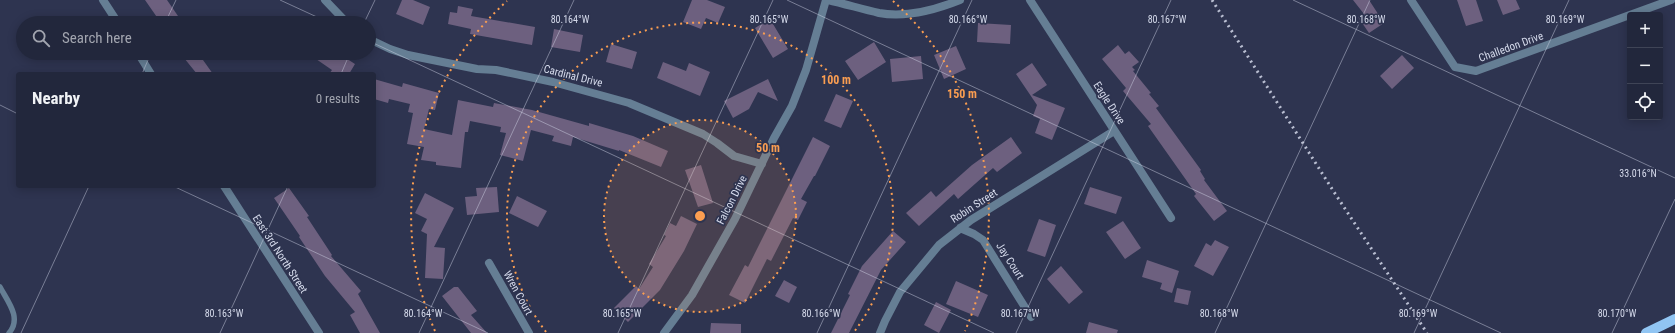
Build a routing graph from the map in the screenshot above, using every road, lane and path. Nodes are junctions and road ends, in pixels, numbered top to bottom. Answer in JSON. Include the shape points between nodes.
{"nodes":[{"id":1,"x":104,"y":0,"type":"edge"},
{"id":2,"x":325,"y":0,"type":"edge"},
{"id":3,"x":827,"y":0,"type":"edge"},
{"id":4,"x":960,"y":0,"type":"edge"},
{"id":5,"x":1030,"y":0,"type":"edge"},
{"id":6,"x":1411,"y":0,"type":"edge"},
{"id":7,"x":1671,"y":0,"type":"edge"},
{"id":8,"x":1675,"y":6,"type":"edge"},
{"id":9,"x":114,"y":16,"type":"edge"},
{"id":10,"x":340,"y":16,"type":"edge"},
{"id":11,"x":376,"y":43,"type":"edge"},
{"id":12,"x":142,"y":60,"type":"edge"},
{"id":13,"x":150,"y":72,"type":"edge"},
{"id":14,"x":1114,"y":131,"type":"junction"},
{"id":15,"x":762,"y":164,"type":"junction"},
{"id":16,"x":225,"y":188,"type":"edge"},
{"id":17,"x":1171,"y":218,"type":"dead end"},
{"id":18,"x":960,"y":228,"type":"junction"},
{"id":19,"x":489,"y":263,"type":"dead end"},
{"id":20,"x":0,"y":287,"type":"edge"},
{"id":21,"x":1031,"y":317,"type":"dead end"},
{"id":22,"x":1675,"y":319,"type":"edge"},
{"id":23,"x":9,"y":333,"type":"edge"},
{"id":24,"x":319,"y":333,"type":"edge"},
{"id":25,"x":529,"y":333,"type":"edge"},
{"id":26,"x":664,"y":333,"type":"edge"},
{"id":27,"x":880,"y":333,"type":"edge"},
{"id":28,"x":1646,"y":333,"type":"edge"}],
"edges":[{"from":1,"to":9,"type":"street"},
{"from":2,"to":10,"type":"street"},
{"from":3,"to":4,"type":"street","via":[[880,13],[896,14],[933,10]]},
{"from":3,"to":15,"type":"street","name":"Falcon Drive","via":[[806,70],[792,106]]},
{"from":5,"to":14,"type":"street","name":"Eagle Drive"},
{"from":6,"to":7,"type":"street","name":"Challedon Drive","via":[[1455,67],[1476,72]]},
{"from":7,"to":8,"type":"street"},
{"from":11,"to":15,"type":"street","name":"Cardinal Drive","via":[[408,55],[553,82],[630,103],[703,134],[734,156]]},
{"from":12,"to":13,"type":"street"},
{"from":14,"to":17,"type":"street","name":"Eagle Drive"},
{"from":14,"to":18,"type":"street","name":"Robin Street"},
{"from":15,"to":26,"type":"street","name":"Falcon Drive","via":[[735,219],[692,294]]},
{"from":16,"to":24,"type":"street","name":"East 3rd North Street"},
{"from":18,"to":21,"type":"street","name":"Jay Court","via":[[983,240]]},
{"from":18,"to":27,"type":"street","name":"Robin Street","via":[[939,245],[909,279],[892,306]]},
{"from":19,"to":25,"type":"street","name":"Wren Court"},
{"from":20,"to":23,"type":"lane","via":[[14,312],[14,327]]},
{"from":22,"to":28,"type":"main road"}]}
